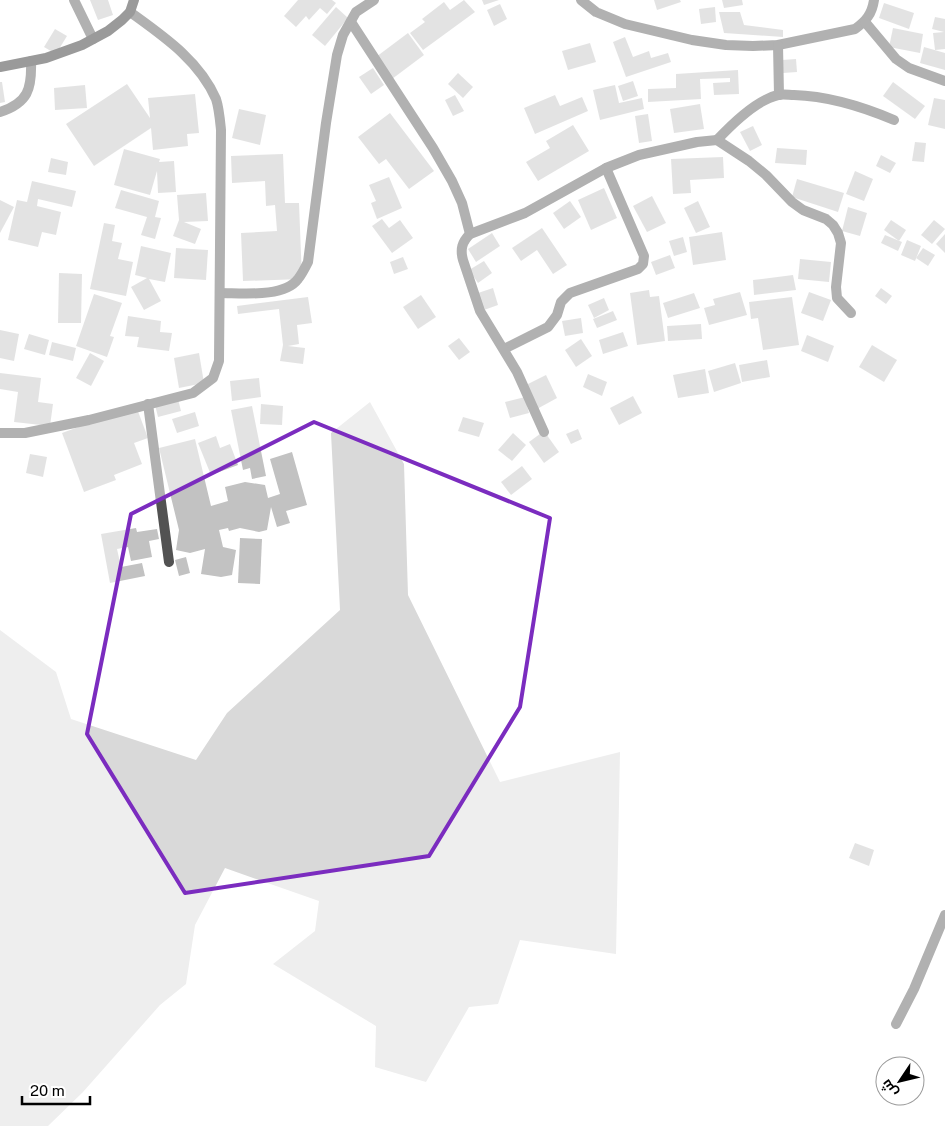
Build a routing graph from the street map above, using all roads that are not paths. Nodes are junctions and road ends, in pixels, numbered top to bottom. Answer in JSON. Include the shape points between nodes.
{"nodes":[{"id":1,"x":74,"y":0,"type":"edge"},
{"id":2,"x":134,"y":0,"type":"edge"},
{"id":3,"x":374,"y":0,"type":"edge"},
{"id":4,"x":581,"y":0,"type":"edge"},
{"id":5,"x":874,"y":0,"type":"edge"},
{"id":6,"x":130,"y":12,"type":"junction"},
{"id":7,"x":351,"y":22,"type":"junction"},
{"id":8,"x":865,"y":22,"type":"junction"},
{"id":9,"x":92,"y":39,"type":"junction"},
{"id":10,"x":778,"y":45,"type":"junction"},
{"id":11,"x":31,"y":61,"type":"junction"},
{"id":12,"x":0,"y":67,"type":"edge"},
{"id":13,"x":945,"y":81,"type":"edge"},
{"id":14,"x":778,"y":95,"type":"junction"},
{"id":15,"x":0,"y":112,"type":"edge"},
{"id":16,"x":894,"y":120,"type":"dead end"},
{"id":17,"x":717,"y":140,"type":"junction"},
{"id":18,"x":606,"y":168,"type":"junction"},
{"id":19,"x":470,"y":234,"type":"junction"},
{"id":20,"x":220,"y":293,"type":"junction"},
{"id":21,"x":850,"y":313,"type":"dead end"},
{"id":22,"x":504,"y":349,"type":"junction"},
{"id":23,"x":148,"y":404,"type":"junction"},
{"id":24,"x":544,"y":432,"type":"dead end"},
{"id":25,"x":0,"y":433,"type":"edge"},
{"id":26,"x":169,"y":562,"type":"dead end"},
{"id":27,"x":945,"y":916,"type":"edge"},
{"id":28,"x":896,"y":1024,"type":"dead end"}],
"edges":[{"from":1,"to":9,"type":"street"},
{"from":2,"to":6,"type":"main road"},
{"from":3,"to":7,"type":"street","via":[[356,12]]},
{"from":4,"to":10,"type":"street","via":[[596,12],[625,24],[692,40],[726,45]]},
{"from":5,"to":8,"type":"street"},
{"from":6,"to":9,"type":"main road","via":[[108,31]]},
{"from":6,"to":20,"type":"street","via":[[191,60],[216,101],[221,130]]},
{"from":7,"to":19,"type":"street","via":[[452,181]]},
{"from":7,"to":20,"type":"street","via":[[337,55],[308,262],[298,280],[288,287],[271,292]]},
{"from":8,"to":10,"type":"street","via":[[855,29]]},
{"from":8,"to":13,"type":"street","via":[[896,59],[909,68]]},
{"from":9,"to":11,"type":"main road","via":[[64,53]]},
{"from":10,"to":14,"type":"street"},
{"from":11,"to":12,"type":"main road"},
{"from":11,"to":15,"type":"street","via":[[28,93],[14,107]]},
{"from":14,"to":16,"type":"street","via":[[847,102]]},
{"from":14,"to":17,"type":"street","via":[[748,112]]},
{"from":17,"to":18,"type":"street","via":[[669,147]]},
{"from":17,"to":21,"type":"street","via":[[754,166],[792,202],[833,225],[841,243],[836,287],[838,298]]},
{"from":18,"to":19,"type":"street","via":[[525,213]]},
{"from":18,"to":22,"type":"street","via":[[644,256],[643,264],[638,269],[570,292],[548,328]]},
{"from":19,"to":22,"type":"street","via":[[462,246],[463,260],[480,311]]},
{"from":20,"to":23,"type":"street","via":[[219,361],[213,378],[193,394]]},
{"from":22,"to":24,"type":"street"},
{"from":23,"to":25,"type":"street","via":[[25,433]]},
{"from":23,"to":26,"type":"street"},
{"from":27,"to":28,"type":"street"}]}
